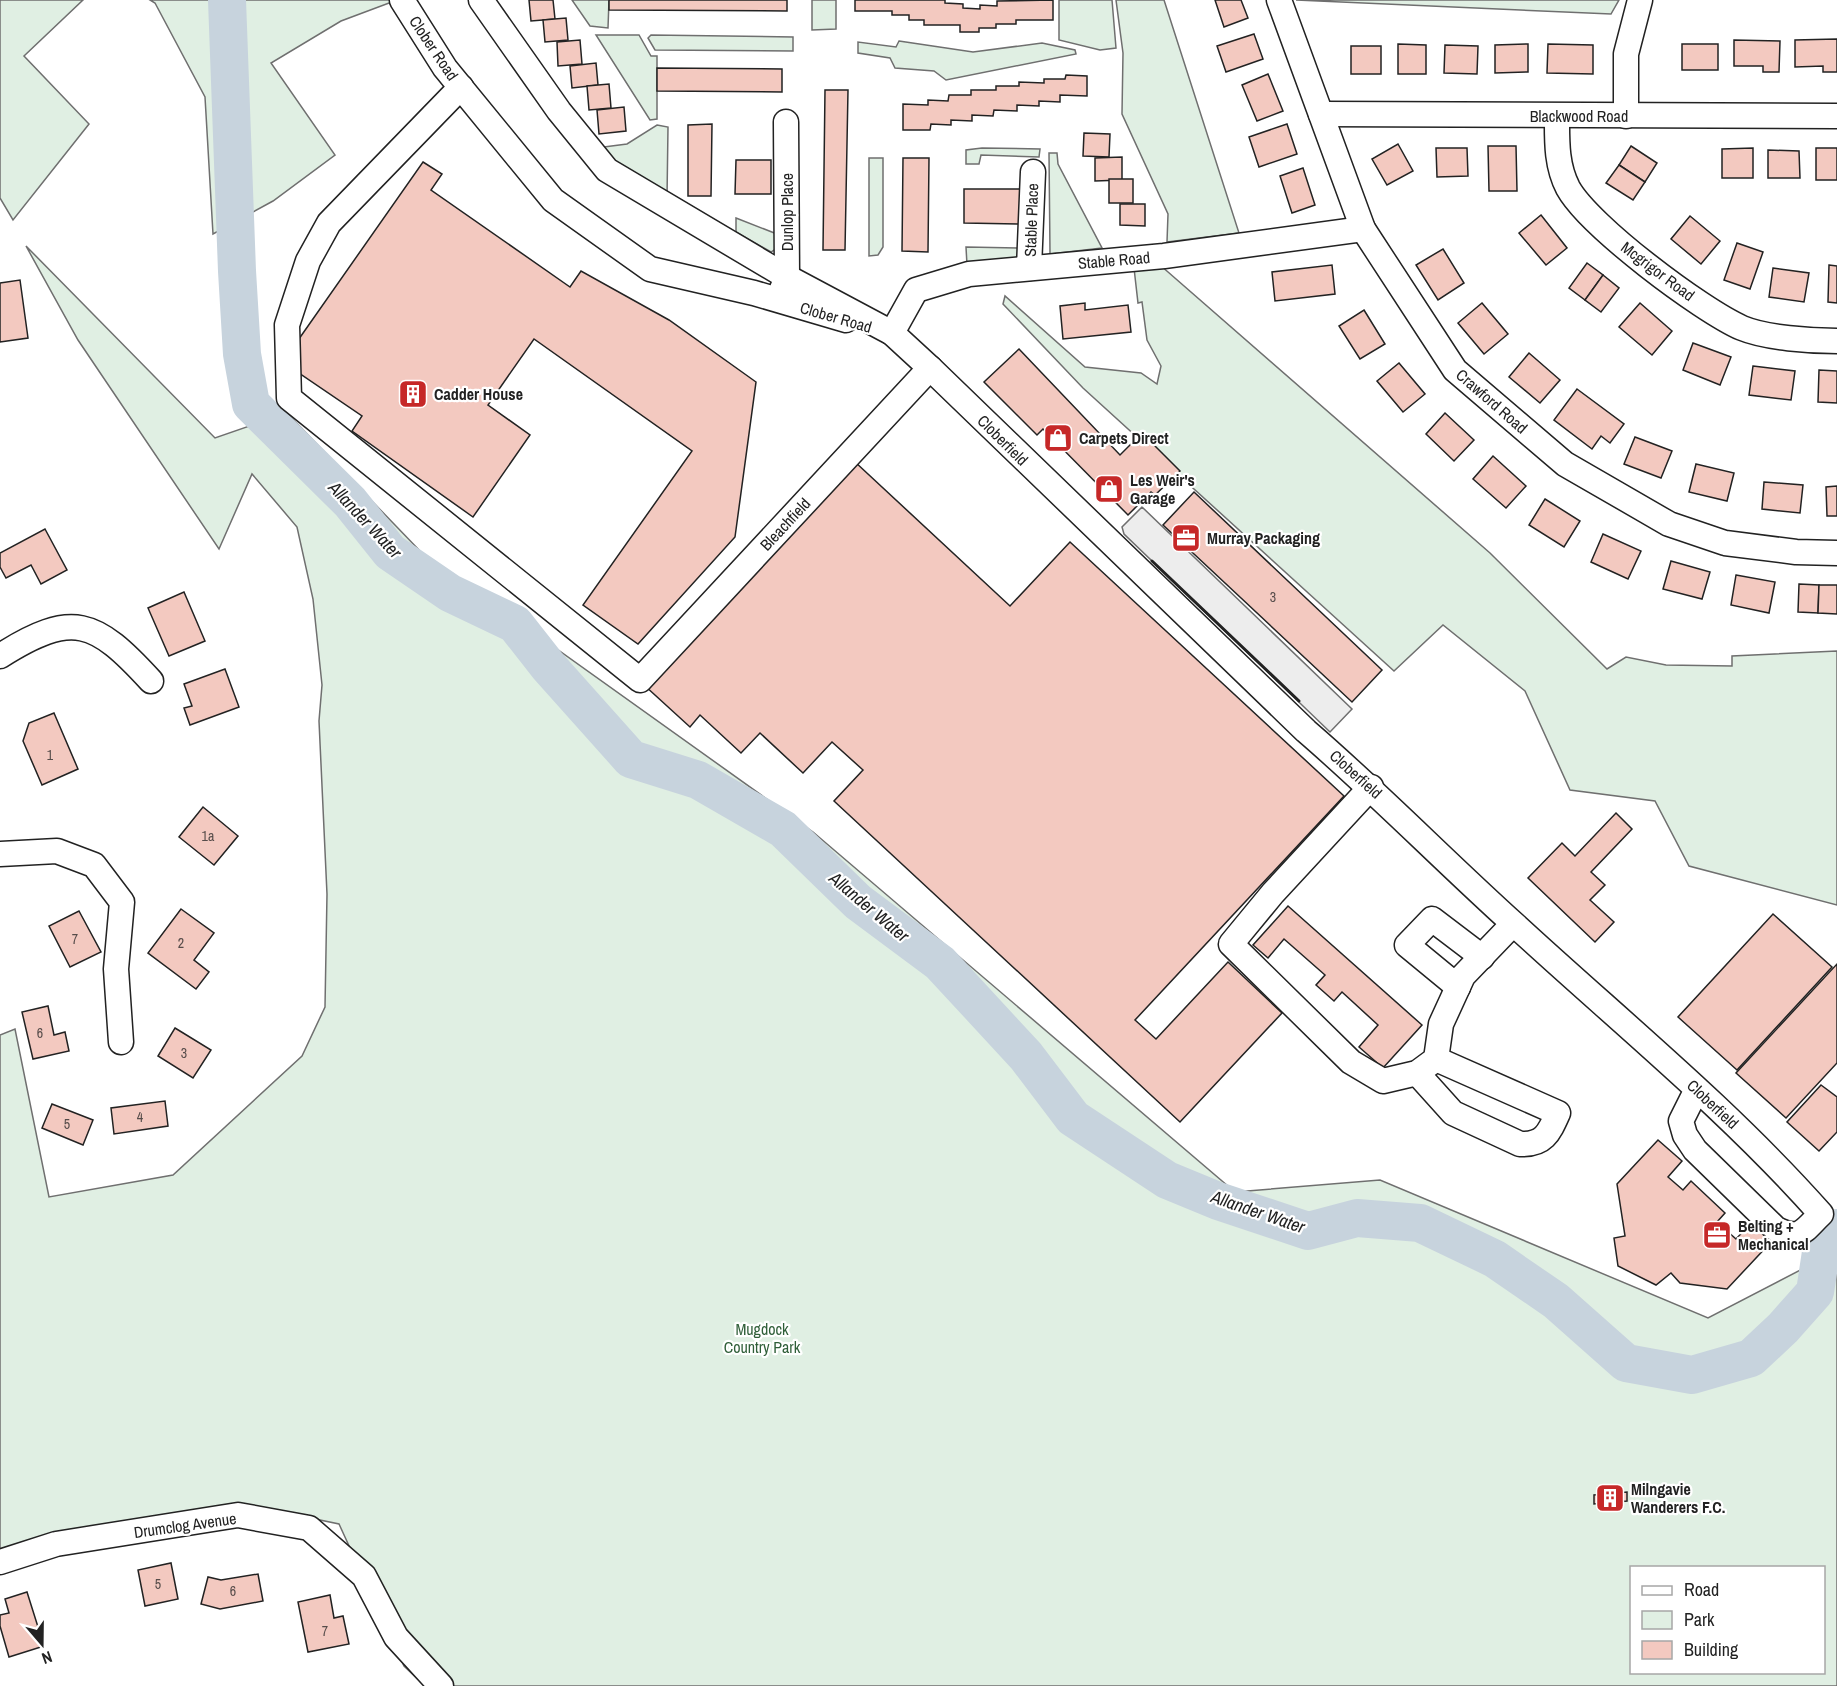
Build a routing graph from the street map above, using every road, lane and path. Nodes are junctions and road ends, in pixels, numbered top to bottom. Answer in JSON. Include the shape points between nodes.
{"nodes":[{"id":1,"x":402,"y":0,"type":"edge"},
{"id":2,"x":481,"y":0,"type":"edge"},
{"id":3,"x":1279,"y":0,"type":"edge"},
{"id":4,"x":1640,"y":0,"type":"edge"},
{"id":5,"x":461,"y":87,"type":"junction"},
{"id":6,"x":1321,"y":114,"type":"junction"},
{"id":7,"x":1557,"y":116,"type":"junction"},
{"id":8,"x":1626,"y":116,"type":"junction"},
{"id":9,"x":1837,"y":116,"type":"edge"},
{"id":10,"x":786,"y":122,"type":"dead end"},
{"id":11,"x":1033,"y":172,"type":"dead end"},
{"id":12,"x":1363,"y":229,"type":"junction"},
{"id":13,"x":1029,"y":268,"type":"junction"},
{"id":14,"x":787,"y":277,"type":"junction"},
{"id":15,"x":777,"y":299,"type":"junction"},
{"id":16,"x":891,"y":333,"type":"junction"},
{"id":17,"x":1837,"y":341,"type":"edge"},
{"id":18,"x":930,"y":368,"type":"junction"},
{"id":19,"x":1837,"y":553,"type":"edge"},
{"id":20,"x":0,"y":656,"type":"edge"},
{"id":21,"x":151,"y":681,"type":"dead end"},
{"id":22,"x":1371,"y":787,"type":"junction"},
{"id":23,"x":0,"y":854,"type":"edge"},
{"id":24,"x":1513,"y":924,"type":"junction"},
{"id":25,"x":1482,"y":957,"type":"junction"},
{"id":26,"x":1458,"y":987,"type":"junction"},
{"id":27,"x":121,"y":1042,"type":"dead end"},
{"id":28,"x":1426,"y":1066,"type":"junction"},
{"id":29,"x":1697,"y":1089,"type":"junction"},
{"id":30,"x":0,"y":1562,"type":"edge"},
{"id":31,"x":441,"y":1686,"type":"edge"}],
"edges":[{"from":1,"to":5,"type":"street","name":"Clober Road"},
{"from":2,"to":14,"type":"street","name":"Clober Road","via":[[572,128],[607,170]]},
{"from":3,"to":6,"type":"street","name":"Crawford Road"},
{"from":4,"to":8,"type":"street","via":[[1626,54]]},
{"from":5,"to":15,"type":"street","name":"Clober Road","via":[[553,200],[650,269]]},
{"from":5,"to":18,"type":"street","name":"Bleachfield","via":[[329,223],[308,261],[287,325],[290,398],[640,680]]},
{"from":6,"to":7,"type":"street","name":"Blackwood Road"},
{"from":6,"to":12,"type":"street","name":"Crawford Road"},
{"from":7,"to":8,"type":"street","name":"Blackwood Road"},
{"from":7,"to":17,"type":"street","name":"Mcgrigor Road","via":[[1557,156],[1568,188],[1585,210],[1632,254],[1706,307],[1743,328],[1809,341]]},
{"from":8,"to":9,"type":"street","name":"Blackwood Road"},
{"from":10,"to":14,"type":"street","name":"Dunlop Place"},
{"from":11,"to":13,"type":"street","name":"Stable Place"},
{"from":12,"to":13,"type":"street","name":"Stable Road"},
{"from":12,"to":19,"type":"street","name":"Crawford Road","via":[[1455,370],[1565,464],[1669,524],[1725,543]]},
{"from":13,"to":16,"type":"street","name":"Stable Road","via":[[969,273],[916,291]]},
{"from":14,"to":15,"type":"street","name":"Dunlop Place"},
{"from":14,"to":16,"type":"street","name":"Clober Road"},
{"from":15,"to":16,"type":"street","name":"Clober Road"},
{"from":16,"to":18,"type":"street","name":"Cloberfield"},
{"from":18,"to":22,"type":"street","name":"Cloberfield","via":[[1306,730]]},
{"from":20,"to":21,"type":"street","via":[[35,635],[63,626],[95,631],[125,653]]},
{"from":22,"to":24,"type":"street","name":"Cloberfield"},
{"from":22,"to":28,"type":"street","via":[[1272,893],[1231,944],[1351,1062],[1383,1081]]},
{"from":23,"to":27,"type":"street","via":[[57,852],[94,866],[123,902],[116,969]]},
{"from":24,"to":25,"type":"street"},
{"from":24,"to":29,"type":"street","name":"Cloberfield"},
{"from":25,"to":26,"type":"street"},
{"from":25,"to":26,"type":"street","via":[[1432,919],[1407,945]]},
{"from":26,"to":28,"type":"street"},
{"from":28,"to":28,"type":"street","via":[[1558,1113],[1547,1137],[1520,1144],[1453,1113]]},
{"from":29,"to":29,"type":"street","name":"Cloberfield","via":[[1787,1175],[1821,1214],[1799,1234],[1791,1236],[1776,1229],[1695,1150],[1681,1122]]},
{"from":30,"to":31,"type":"street","name":"Drumclog Avenue","via":[[56,1545],[238,1515],[309,1528],[364,1576],[396,1637]]}]}
